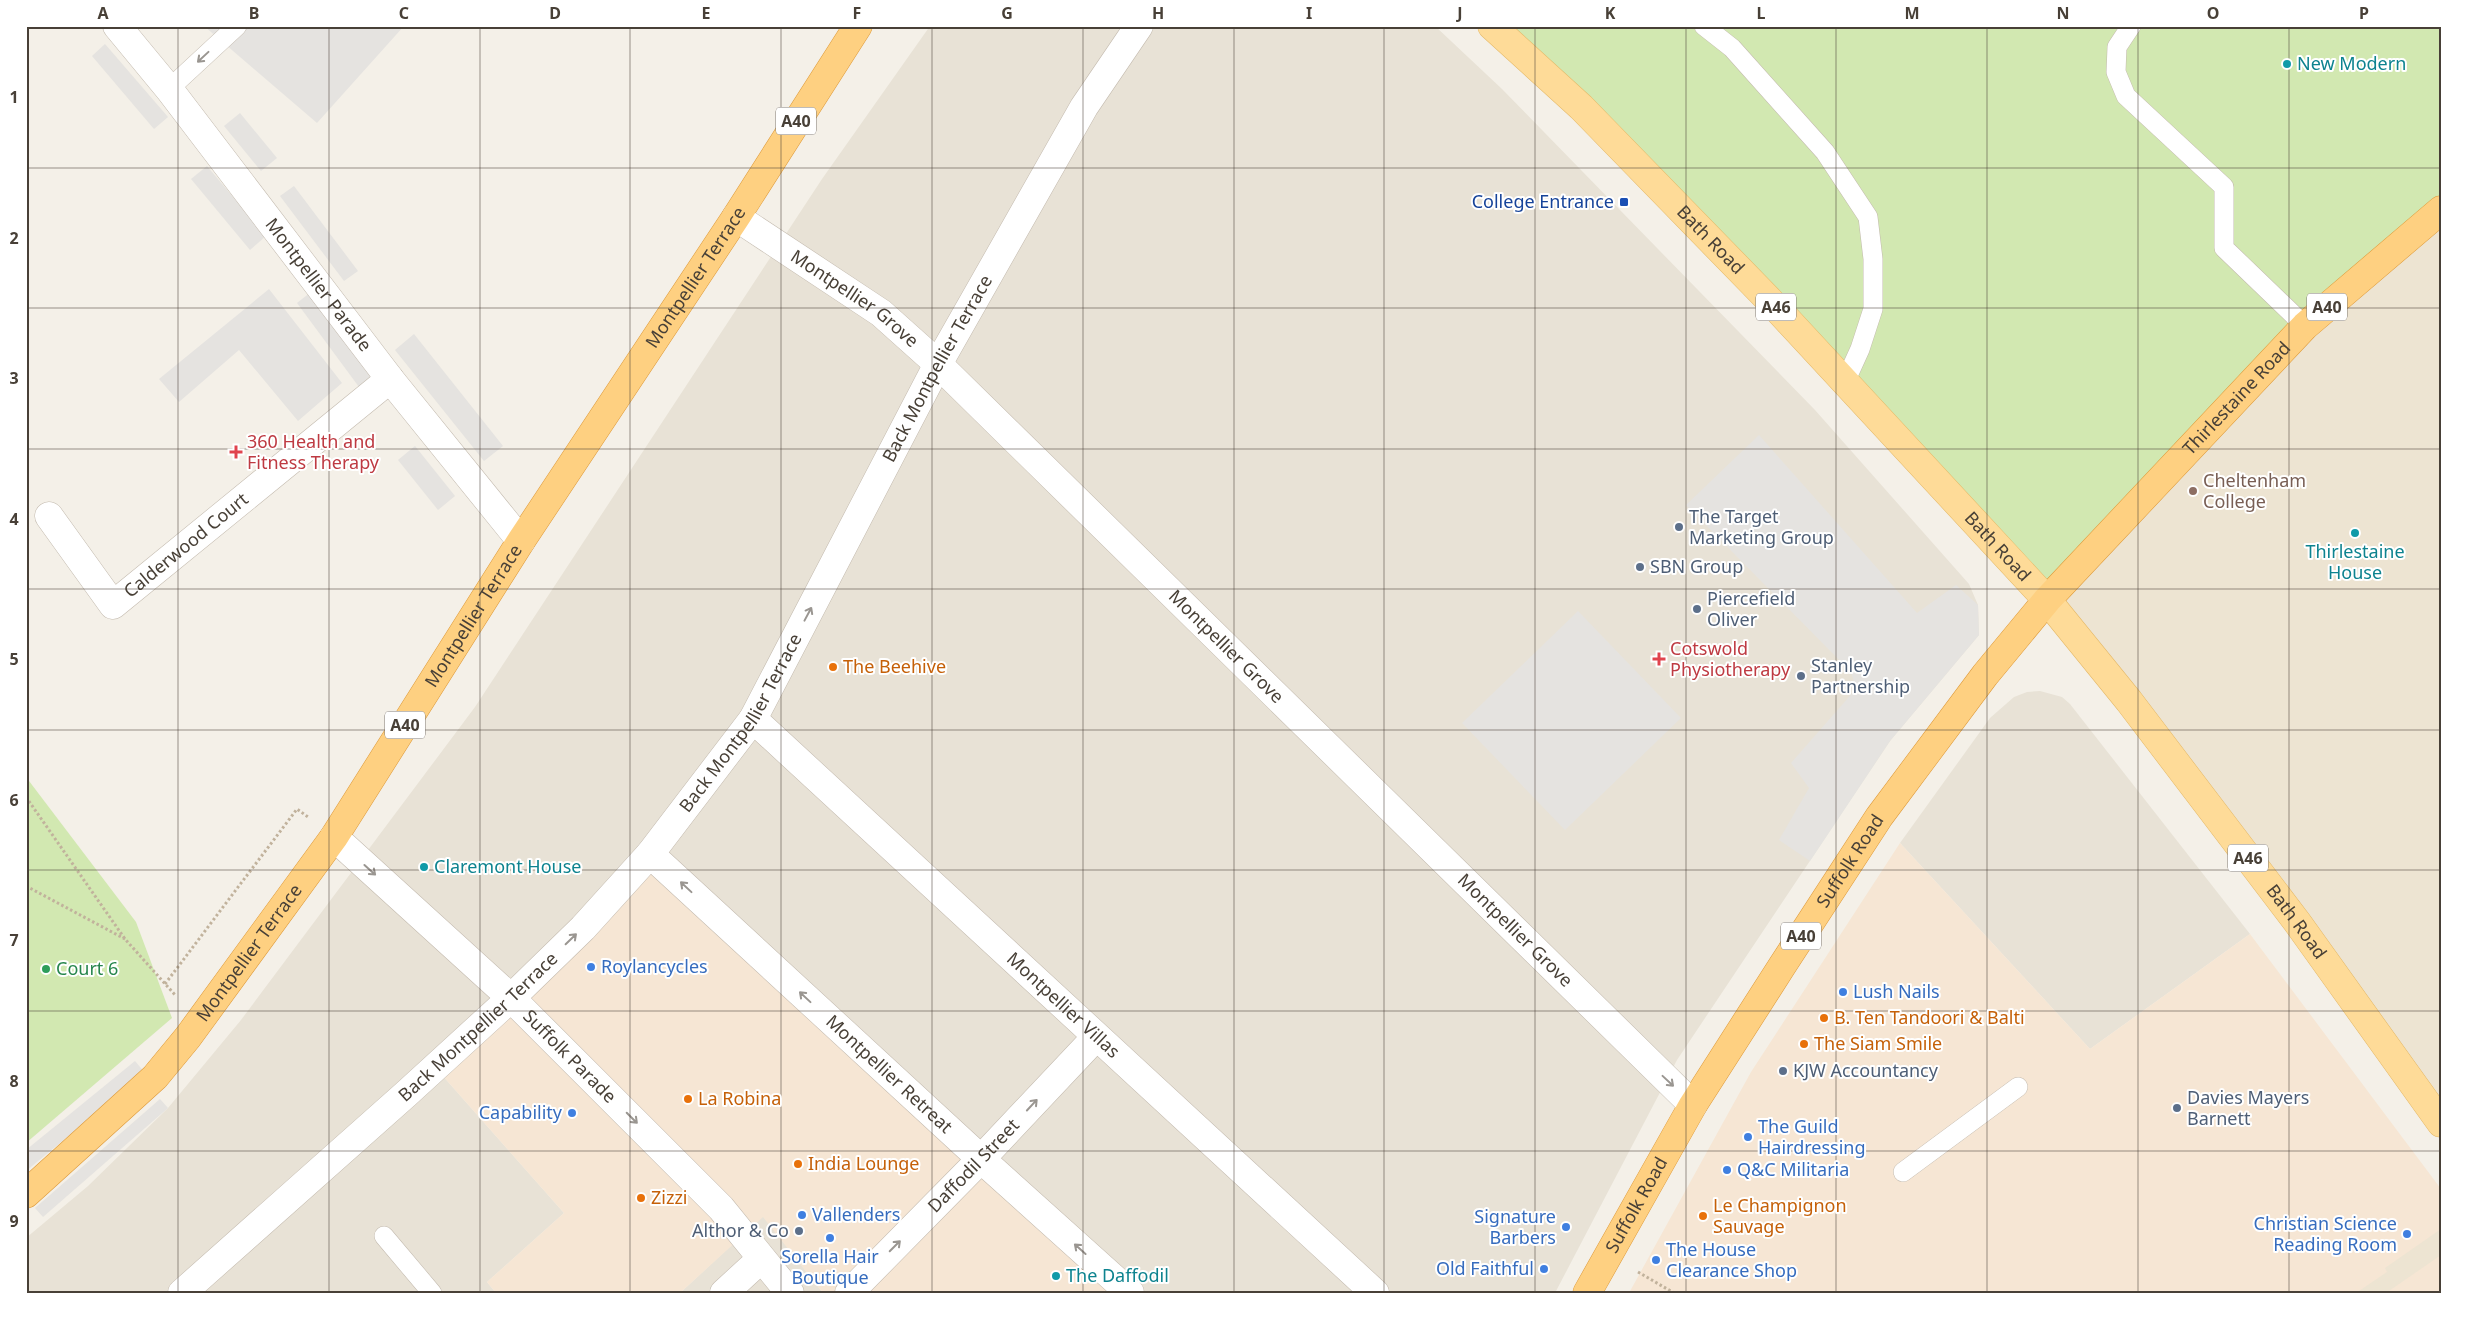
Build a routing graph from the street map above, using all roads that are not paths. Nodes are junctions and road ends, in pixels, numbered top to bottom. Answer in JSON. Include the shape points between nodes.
{"nodes":[{"id":1,"x":117,"y":26,"type":"edge"},
{"id":2,"x":237,"y":26,"type":"edge"},
{"id":3,"x":858,"y":26,"type":"edge"},
{"id":4,"x":1139,"y":26,"type":"edge"},
{"id":5,"x":1492,"y":26,"type":"edge"},
{"id":6,"x":1704,"y":26,"type":"edge"},
{"id":7,"x":2131,"y":26,"type":"edge"},
{"id":8,"x":169,"y":88,"type":"junction"},
{"id":9,"x":2441,"y":210,"type":"edge"},
{"id":10,"x":736,"y":218,"type":"junction"},
{"id":11,"x":2306,"y":326,"type":"junction"},
{"id":12,"x":938,"y":364,"type":"junction"},
{"id":13,"x":390,"y":379,"type":"junction"},
{"id":14,"x":1845,"y":382,"type":"junction"},
{"id":15,"x":49,"y":516,"type":"dead end"},
{"id":16,"x":521,"y":541,"type":"junction"},
{"id":17,"x":2047,"y":600,"type":"junction"},
{"id":18,"x":753,"y":719,"type":"junction"},
{"id":19,"x":334,"y":837,"type":"junction"},
{"id":20,"x":650,"y":854,"type":"junction"},
{"id":21,"x":511,"y":998,"type":"junction"},
{"id":22,"x":1096,"y":1037,"type":"junction"},
{"id":23,"x":2018,"y":1087,"type":"dead end"},
{"id":24,"x":1693,"y":1105,"type":"junction"},
{"id":25,"x":2441,"y":1123,"type":"edge"},
{"id":26,"x":981,"y":1159,"type":"junction"},
{"id":27,"x":1903,"y":1172,"type":"dead end"},
{"id":28,"x":26,"y":1194,"type":"edge"},
{"id":29,"x":384,"y":1236,"type":"dead end"},
{"id":30,"x":761,"y":1259,"type":"junction"},
{"id":31,"x":182,"y":1293,"type":"edge"},
{"id":32,"x":432,"y":1293,"type":"edge"},
{"id":33,"x":724,"y":1293,"type":"edge"},
{"id":34,"x":790,"y":1293,"type":"edge"},
{"id":35,"x":849,"y":1293,"type":"edge"},
{"id":36,"x":1130,"y":1293,"type":"edge"},
{"id":37,"x":1375,"y":1293,"type":"edge"},
{"id":38,"x":1587,"y":1293,"type":"edge"}],
"edges":[{"from":1,"to":8,"type":"street","name":"Montpellier Parade"},
{"from":2,"to":8,"type":"lane","one_way":true},
{"from":3,"to":10,"type":"highway","name":"Montpellier Terrace","number":"A40"},
{"from":4,"to":12,"type":"street","name":"Back Montpellier Terrace","via":[[1084,107]]},
{"from":5,"to":14,"type":"main road","name":"Bath Road","number":"A46","via":[[1580,107]]},
{"from":6,"to":14,"type":"lane","via":[[1732,48],[1825,152],[1868,217],[1873,259],[1873,310]]},
{"from":7,"to":11,"type":"lane","via":[[2117,47],[2116,72],[2126,96],[2224,187],[2224,248]]},
{"from":8,"to":13,"type":"street","name":"Montpellier Parade"},
{"from":9,"to":11,"type":"highway","name":"Thirlestaine Road","number":"A40"},
{"from":10,"to":12,"type":"street","name":"Montpellier Grove","via":[[881,313]]},
{"from":10,"to":16,"type":"highway","name":"Montpellier Terrace","number":"A40"},
{"from":11,"to":17,"type":"highway","name":"Thirlestaine Road","number":"A40"},
{"from":18,"to":12,"type":"street","name":"Back Montpellier Terrace","one_way":true},
{"from":12,"to":24,"type":"street","name":"Montpellier Grove","one_way":true},
{"from":13,"to":15,"type":"street","name":"Calderwood Court","via":[[114,605]]},
{"from":13,"to":16,"type":"street","name":"Montpellier Parade"},
{"from":14,"to":17,"type":"main road","name":"Bath Road","number":"A46"},
{"from":16,"to":19,"type":"highway","name":"Montpellier Terrace","number":"A40"},
{"from":17,"to":24,"type":"highway","name":"Suffolk Road","number":"A40","via":[[1985,675],[1879,817]]},
{"from":17,"to":25,"type":"main road","name":"Bath Road","number":"A46","via":[[2129,701],[2297,922]]},
{"from":18,"to":20,"type":"street","name":"Back Montpellier Terrace"},
{"from":18,"to":22,"type":"street","name":"Montpellier Villas"},
{"from":19,"to":21,"type":"street","name":"Suffolk Parade","one_way":true},
{"from":19,"to":28,"type":"highway","name":"Montpellier Terrace","number":"A40","via":[[188,1037],[155,1077]]},
{"from":21,"to":20,"type":"street","name":"Back Montpellier Terrace","one_way":true,"via":[[583,928]]},
{"from":26,"to":20,"type":"street","name":"Montpellier Retreat","one_way":true},
{"from":21,"to":30,"type":"street","name":"Suffolk Parade","one_way":true,"via":[[721,1208]]},
{"from":21,"to":31,"type":"street","name":"Back Montpellier Terrace"},
{"from":26,"to":22,"type":"street","name":"Daffodil Street","one_way":true},
{"from":22,"to":37,"type":"street","name":"Montpellier Villas"},
{"from":23,"to":27,"type":"lane"},
{"from":24,"to":38,"type":"highway","name":"Suffolk Road","number":"A40"},
{"from":35,"to":26,"type":"street","name":"Daffodil Street","one_way":true},
{"from":36,"to":26,"type":"street","name":"Montpellier Retreat","one_way":true},
{"from":29,"to":32,"type":"lane"},
{"from":30,"to":33,"type":"street"},
{"from":30,"to":34,"type":"street","name":"Suffolk Parade"}]}
